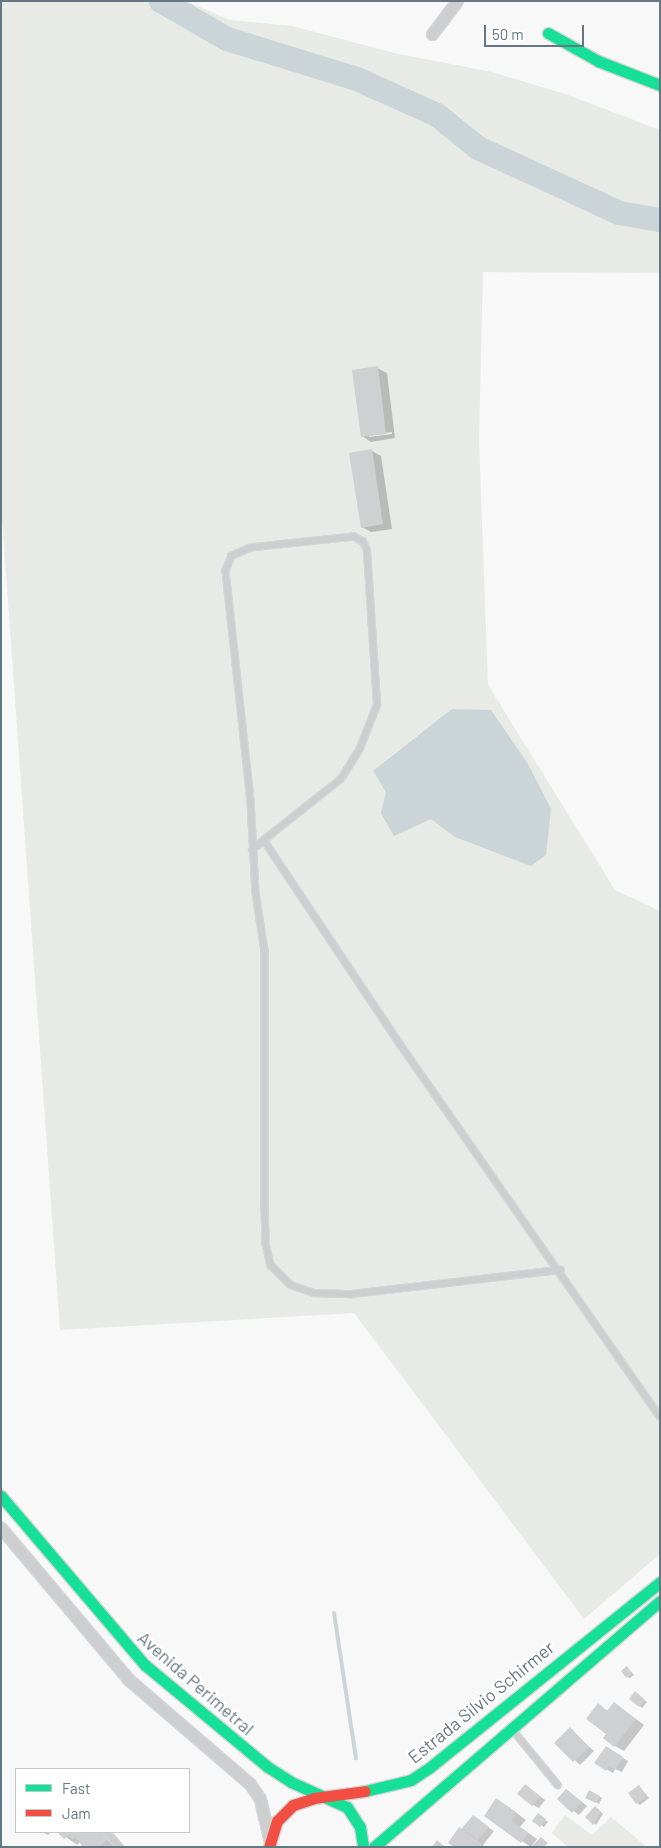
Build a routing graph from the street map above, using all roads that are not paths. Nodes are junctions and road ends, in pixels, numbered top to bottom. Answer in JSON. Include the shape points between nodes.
{"nodes":[{"id":1,"x":456,"y":1,"type":"edge"},
{"id":2,"x":432,"y":34,"type":"dead end"},
{"id":3,"x":548,"y":34,"type":"dead end"},
{"id":4,"x":660,"y":85,"type":"edge"},
{"id":5,"x":264,"y":840,"type":"junction"},
{"id":6,"x":252,"y":850,"type":"junction"},
{"id":7,"x":561,"y":1270,"type":"junction"},
{"id":8,"x":660,"y":1416,"type":"edge"},
{"id":9,"x":1,"y":1496,"type":"edge"},
{"id":10,"x":1,"y":1528,"type":"edge"},
{"id":11,"x":660,"y":1582,"type":"edge"},
{"id":12,"x":658,"y":1603,"type":"edge"},
{"id":13,"x":511,"y":1728,"type":"junction"},
{"id":14,"x":558,"y":1785,"type":"dead end"},
{"id":15,"x":325,"y":1797,"type":"junction"},
{"id":16,"x":108,"y":1833,"type":"edge"},
{"id":17,"x":270,"y":1845,"type":"edge"},
{"id":18,"x":120,"y":1847,"type":"edge"},
{"id":19,"x":363,"y":1847,"type":"edge"},
{"id":20,"x":374,"y":1847,"type":"edge"}],
"edges":[{"from":1,"to":2,"type":"street"},
{"from":3,"to":4,"type":"street","via":[[598,61]]},
{"from":5,"to":6,"type":"lane"},
{"from":5,"to":6,"type":"lane","via":[[341,779],[360,748],[377,705],[367,551],[363,542],[354,537],[251,548],[232,556],[226,571],[251,801]]},
{"from":5,"to":7,"type":"lane","via":[[398,1041]]},
{"from":6,"to":7,"type":"lane","via":[[265,951],[265,1208],[266,1244],[271,1265],[291,1285],[314,1293],[352,1294]]},
{"from":7,"to":8,"type":"lane"},
{"from":9,"to":15,"type":"street","name":"Avenida Perimetral","via":[[123,1644],[145,1665],[268,1767]]},
{"from":10,"to":17,"type":"street","via":[[128,1680],[250,1784],[260,1800]]},
{"from":11,"to":15,"type":"street","name":"Estrada Silvio Schirmer","via":[[411,1780],[391,1787]]},
{"from":12,"to":13,"type":"street","name":"Estrada Silvio Schirmer"},
{"from":13,"to":14,"type":"lane"},
{"from":13,"to":20,"type":"street","name":"Estrada Silvio Schirmer"},
{"from":15,"to":17,"type":"street","name":"Estrada Silvio Schirmer","via":[[293,1805],[277,1821]]},
{"from":15,"to":19,"type":"street","name":"Avenida Perimetral","via":[[352,1813],[360,1827]]},
{"from":16,"to":18,"type":"lane"}]}
